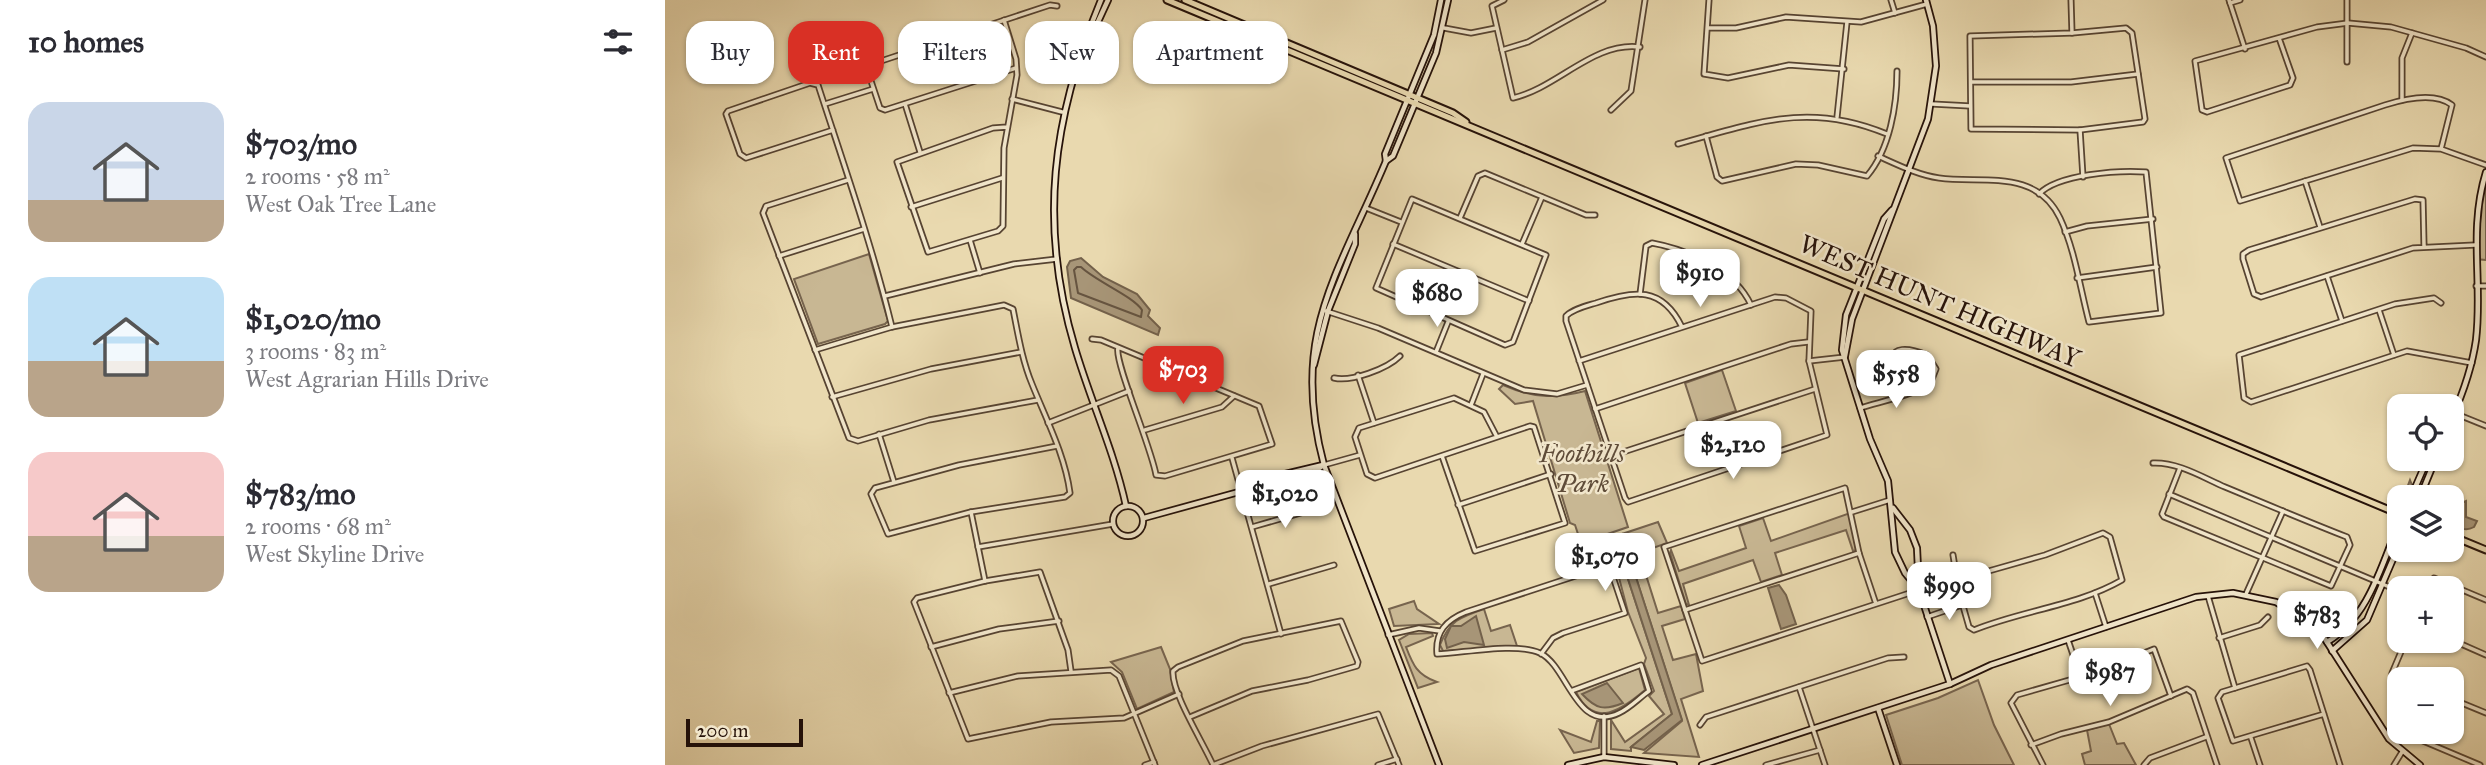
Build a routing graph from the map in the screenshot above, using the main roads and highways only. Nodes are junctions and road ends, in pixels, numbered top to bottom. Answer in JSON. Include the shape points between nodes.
{"nodes":[{"id":1,"x":1167,"y":0,"type":"edge"},
{"id":2,"x":1185,"y":0,"type":"edge"},
{"id":3,"x":1196,"y":8,"type":"junction"},
{"id":4,"x":2387,"y":509,"type":"edge"},
{"id":5,"x":2464,"y":541,"type":"edge"},
{"id":6,"x":2486,"y":550,"type":"edge"}],
"edges":[{"from":1,"to":3,"type":"main road","name":"WEST HUNT HIGHWAY"},
{"from":2,"to":3,"type":"main road","name":"WEST HUNT HIGHWAY"},
{"from":3,"to":4,"type":"main road","name":"WEST HUNT HIGHWAY"},
{"from":5,"to":6,"type":"main road"}]}
